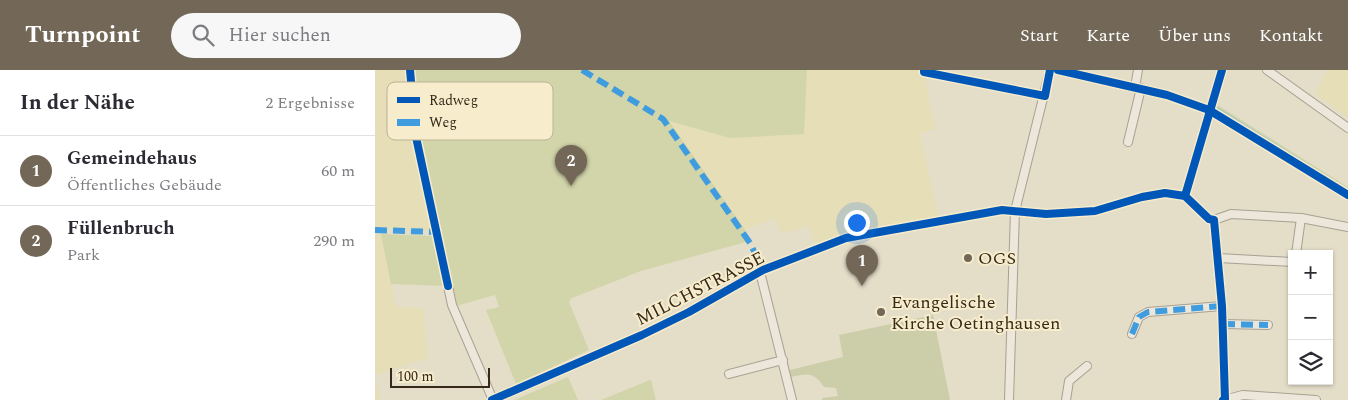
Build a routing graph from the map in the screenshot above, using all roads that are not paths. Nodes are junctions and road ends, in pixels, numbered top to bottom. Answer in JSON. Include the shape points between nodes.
{"nodes":[{"id":1,"x":1050,"y":70,"type":"edge"},
{"id":2,"x":1058,"y":70,"type":"edge"},
{"id":3,"x":1138,"y":70,"type":"edge"},
{"id":4,"x":1222,"y":70,"type":"edge"},
{"id":5,"x":1267,"y":70,"type":"edge"},
{"id":6,"x":947,"y":77,"type":"dead end"},
{"id":7,"x":1138,"y":88,"type":"junction"},
{"id":8,"x":1045,"y":96,"type":"junction"},
{"id":9,"x":1209,"y":110,"type":"junction"},
{"id":10,"x":1348,"y":128,"type":"edge"},
{"id":11,"x":1128,"y":142,"type":"dead end"},
{"id":12,"x":1185,"y":196,"type":"junction"},
{"id":13,"x":1015,"y":212,"type":"junction"},
{"id":14,"x":1301,"y":218,"type":"junction"},
{"id":15,"x":1214,"y":220,"type":"junction"},
{"id":16,"x":1348,"y":227,"type":"edge"},
{"id":17,"x":1297,"y":250,"type":"edge"},
{"id":18,"x":1219,"y":258,"type":"junction"},
{"id":19,"x":1288,"y":262,"type":"edge"},
{"id":20,"x":760,"y":272,"type":"junction"},
{"id":21,"x":448,"y":286,"type":"dead end"},
{"id":22,"x":1222,"y":306,"type":"junction"},
{"id":23,"x":1223,"y":324,"type":"junction"},
{"id":24,"x":1268,"y":325,"type":"dead end"},
{"id":25,"x":1132,"y":334,"type":"dead end"},
{"id":26,"x":783,"y":360,"type":"junction"},
{"id":27,"x":1087,"y":366,"type":"dead end"},
{"id":28,"x":729,"y":374,"type":"dead end"},
{"id":29,"x":507,"y":397,"type":"edge"},
{"id":30,"x":1224,"y":399,"type":"edge"},
{"id":31,"x":492,"y":400,"type":"edge"},
{"id":32,"x":792,"y":400,"type":"edge"},
{"id":33,"x":1009,"y":400,"type":"edge"},
{"id":34,"x":1066,"y":400,"type":"edge"},
{"id":35,"x":1316,"y":400,"type":"edge"}],
"edges":[{"from":1,"to":8,"type":"street"},
{"from":2,"to":7,"type":"street"},
{"from":3,"to":7,"type":"street"},
{"from":4,"to":9,"type":"street"},
{"from":5,"to":10,"type":"street"},
{"from":6,"to":8,"type":"street"},
{"from":7,"to":9,"type":"street"},
{"from":7,"to":11,"type":"street"},
{"from":8,"to":13,"type":"street"},
{"from":9,"to":12,"type":"street"},
{"from":12,"to":13,"type":"street","name":"MILCHSTRASSE","via":[[1157,194],[1095,211],[1075,213]]},
{"from":12,"to":15,"type":"street"},
{"from":13,"to":20,"type":"street","name":"MILCHSTRASSE","via":[[1002,210],[846,238]]},
{"from":13,"to":33,"type":"street"},
{"from":14,"to":15,"type":"street","via":[[1231,214]]},
{"from":14,"to":16,"type":"street"},
{"from":14,"to":17,"type":"street"},
{"from":15,"to":18,"type":"street"},
{"from":18,"to":19,"type":"street"},
{"from":18,"to":22,"type":"street"},
{"from":20,"to":26,"type":"street"},
{"from":20,"to":29,"type":"street","name":"MILCHSTRASSE","via":[[689,312]]},
{"from":21,"to":31,"type":"street","via":[[452,305]]},
{"from":22,"to":23,"type":"street"},
{"from":22,"to":25,"type":"street","via":[[1148,312],[1139,317]]},
{"from":23,"to":24,"type":"street"},
{"from":23,"to":30,"type":"street"},
{"from":26,"to":28,"type":"street"},
{"from":26,"to":32,"type":"street"},
{"from":27,"to":34,"type":"street","via":[[1069,380]]},
{"from":29,"to":31,"type":"street","name":"MILCHSTRASSE"},
{"from":30,"to":35,"type":"street","via":[[1243,395]]}]}
